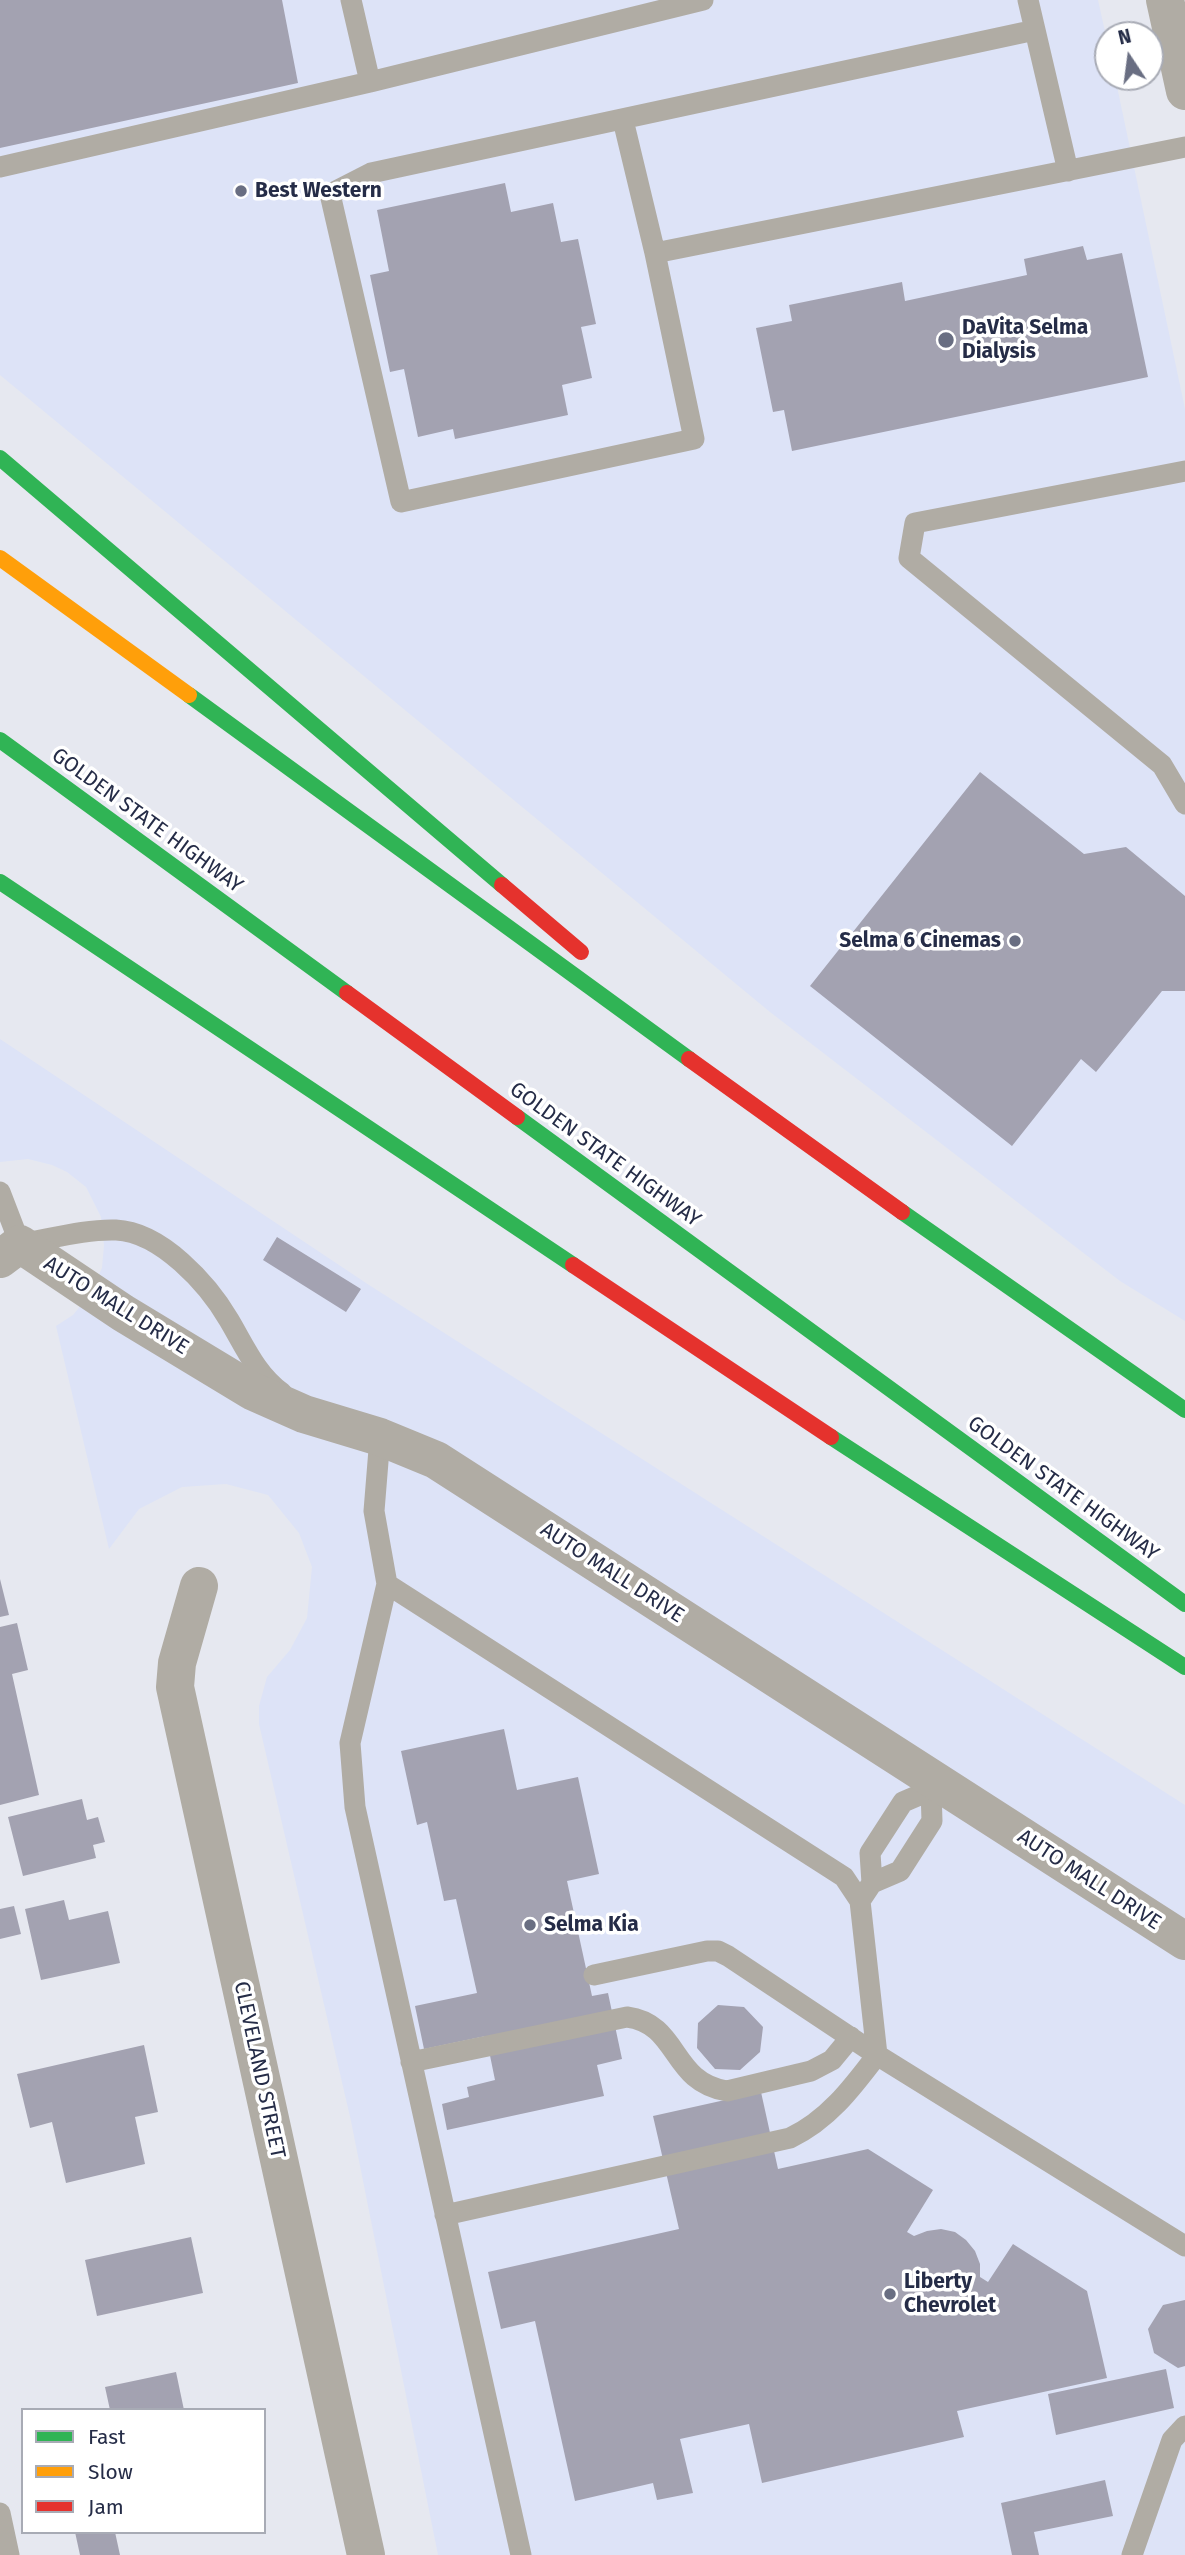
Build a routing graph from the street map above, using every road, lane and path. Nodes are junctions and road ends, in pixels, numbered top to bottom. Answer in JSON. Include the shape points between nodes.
{"nodes":[{"id":1,"x":352,"y":0,"type":"edge"},
{"id":2,"x":703,"y":0,"type":"edge"},
{"id":3,"x":1028,"y":0,"type":"edge"},
{"id":4,"x":1165,"y":0,"type":"edge"},
{"id":5,"x":1035,"y":30,"type":"junction"},
{"id":6,"x":370,"y":82,"type":"junction"},
{"id":7,"x":1185,"y":92,"type":"edge"},
{"id":8,"x":623,"y":120,"type":"junction"},
{"id":9,"x":1185,"y":147,"type":"edge"},
{"id":10,"x":0,"y":167,"type":"edge"},
{"id":11,"x":1068,"y":171,"type":"junction"},
{"id":12,"x":655,"y":253,"type":"junction"},
{"id":13,"x":0,"y":458,"type":"edge"},
{"id":14,"x":1185,"y":471,"type":"edge"},
{"id":15,"x":0,"y":558,"type":"edge"},
{"id":16,"x":0,"y":740,"type":"edge"},
{"id":17,"x":1185,"y":804,"type":"edge"},
{"id":18,"x":0,"y":882,"type":"edge"},
{"id":19,"x":593,"y":962,"type":"dead end"},
{"id":20,"x":646,"y":1007,"type":"dead end"},
{"id":21,"x":815,"y":1151,"type":"junction"},
{"id":22,"x":0,"y":1192,"type":"edge"},
{"id":23,"x":10,"y":1252,"type":"edge"},
{"id":24,"x":1185,"y":1410,"type":"edge"},
{"id":25,"x":318,"y":1419,"type":"junction"},
{"id":26,"x":380,"y":1437,"type":"junction"},
{"id":27,"x":387,"y":1584,"type":"junction"},
{"id":28,"x":199,"y":1586,"type":"dead end"},
{"id":29,"x":1185,"y":1604,"type":"edge"},
{"id":30,"x":1185,"y":1667,"type":"edge"},
{"id":31,"x":933,"y":1786,"type":"junction"},
{"id":32,"x":866,"y":1892,"type":"junction"},
{"id":33,"x":1185,"y":1941,"type":"edge"},
{"id":34,"x":594,"y":1975,"type":"dead end"},
{"id":35,"x":851,"y":2037,"type":"junction"},
{"id":36,"x":877,"y":2055,"type":"junction"},
{"id":37,"x":411,"y":2062,"type":"junction"},
{"id":38,"x":445,"y":2215,"type":"junction"},
{"id":39,"x":1185,"y":2246,"type":"edge"},
{"id":40,"x":1185,"y":2426,"type":"edge"},
{"id":41,"x":0,"y":2513,"type":"edge"},
{"id":42,"x":9,"y":2555,"type":"edge"},
{"id":43,"x":366,"y":2555,"type":"edge"},
{"id":44,"x":521,"y":2555,"type":"edge"},
{"id":45,"x":1132,"y":2555,"type":"edge"}],
"edges":[{"from":1,"to":6,"type":"lane"},
{"from":2,"to":6,"type":"lane"},
{"from":3,"to":5,"type":"lane"},
{"from":4,"to":7,"type":"street"},
{"from":5,"to":8,"type":"lane"},
{"from":5,"to":11,"type":"lane"},
{"from":6,"to":10,"type":"lane"},
{"from":8,"to":12,"type":"lane"},
{"from":8,"to":12,"type":"lane","via":[[371,173],[330,194],[401,502],[694,439]]},
{"from":9,"to":11,"type":"lane"},
{"from":11,"to":12,"type":"lane"},
{"from":13,"to":19,"type":"highway"},
{"from":14,"to":17,"type":"lane","via":[[915,523],[909,558],[1162,765]]},
{"from":15,"to":21,"type":"highway"},
{"from":16,"to":29,"type":"highway","name":"GOLDEN STATE HIGHWAY"},
{"from":18,"to":30,"type":"highway","via":[[886,1474]]},
{"from":20,"to":21,"type":"highway"},
{"from":21,"to":24,"type":"highway"},
{"from":22,"to":23,"type":"lane"},
{"from":23,"to":25,"type":"street","name":"AUTO MALL DRIVE","via":[[253,1391]]},
{"from":23,"to":25,"type":"lane","via":[[96,1231],[135,1233],[153,1242],[213,1295],[262,1375]]},
{"from":25,"to":26,"type":"street","name":"AUTO MALL DRIVE"},
{"from":26,"to":27,"type":"lane","via":[[374,1511]]},
{"from":26,"to":31,"type":"street","name":"AUTO MALL DRIVE","via":[[436,1460]]},
{"from":27,"to":32,"type":"lane"},
{"from":27,"to":37,"type":"lane","via":[[350,1743],[351,1779]]},
{"from":28,"to":43,"type":"street","name":"CLEVELAND STREET","via":[[177,1663],[177,1698]]},
{"from":31,"to":32,"type":"lane","via":[[903,1802],[870,1853]]},
{"from":31,"to":32,"type":"lane","via":[[932,1821],[900,1871]]},
{"from":31,"to":33,"type":"street","name":"AUTO MALL DRIVE"},
{"from":32,"to":36,"type":"lane"},
{"from":34,"to":35,"type":"lane","via":[[718,1951]]},
{"from":35,"to":36,"type":"lane"},
{"from":35,"to":37,"type":"lane","via":[[832,2060],[811,2071],[727,2091],[698,2081],[656,2029],[627,2017]]},
{"from":36,"to":38,"type":"lane","via":[[833,2108],[790,2138]]},
{"from":36,"to":39,"type":"lane"},
{"from":37,"to":38,"type":"lane"},
{"from":38,"to":44,"type":"lane"},
{"from":40,"to":45,"type":"lane","via":[[1172,2441]]},
{"from":41,"to":42,"type":"lane"}]}
